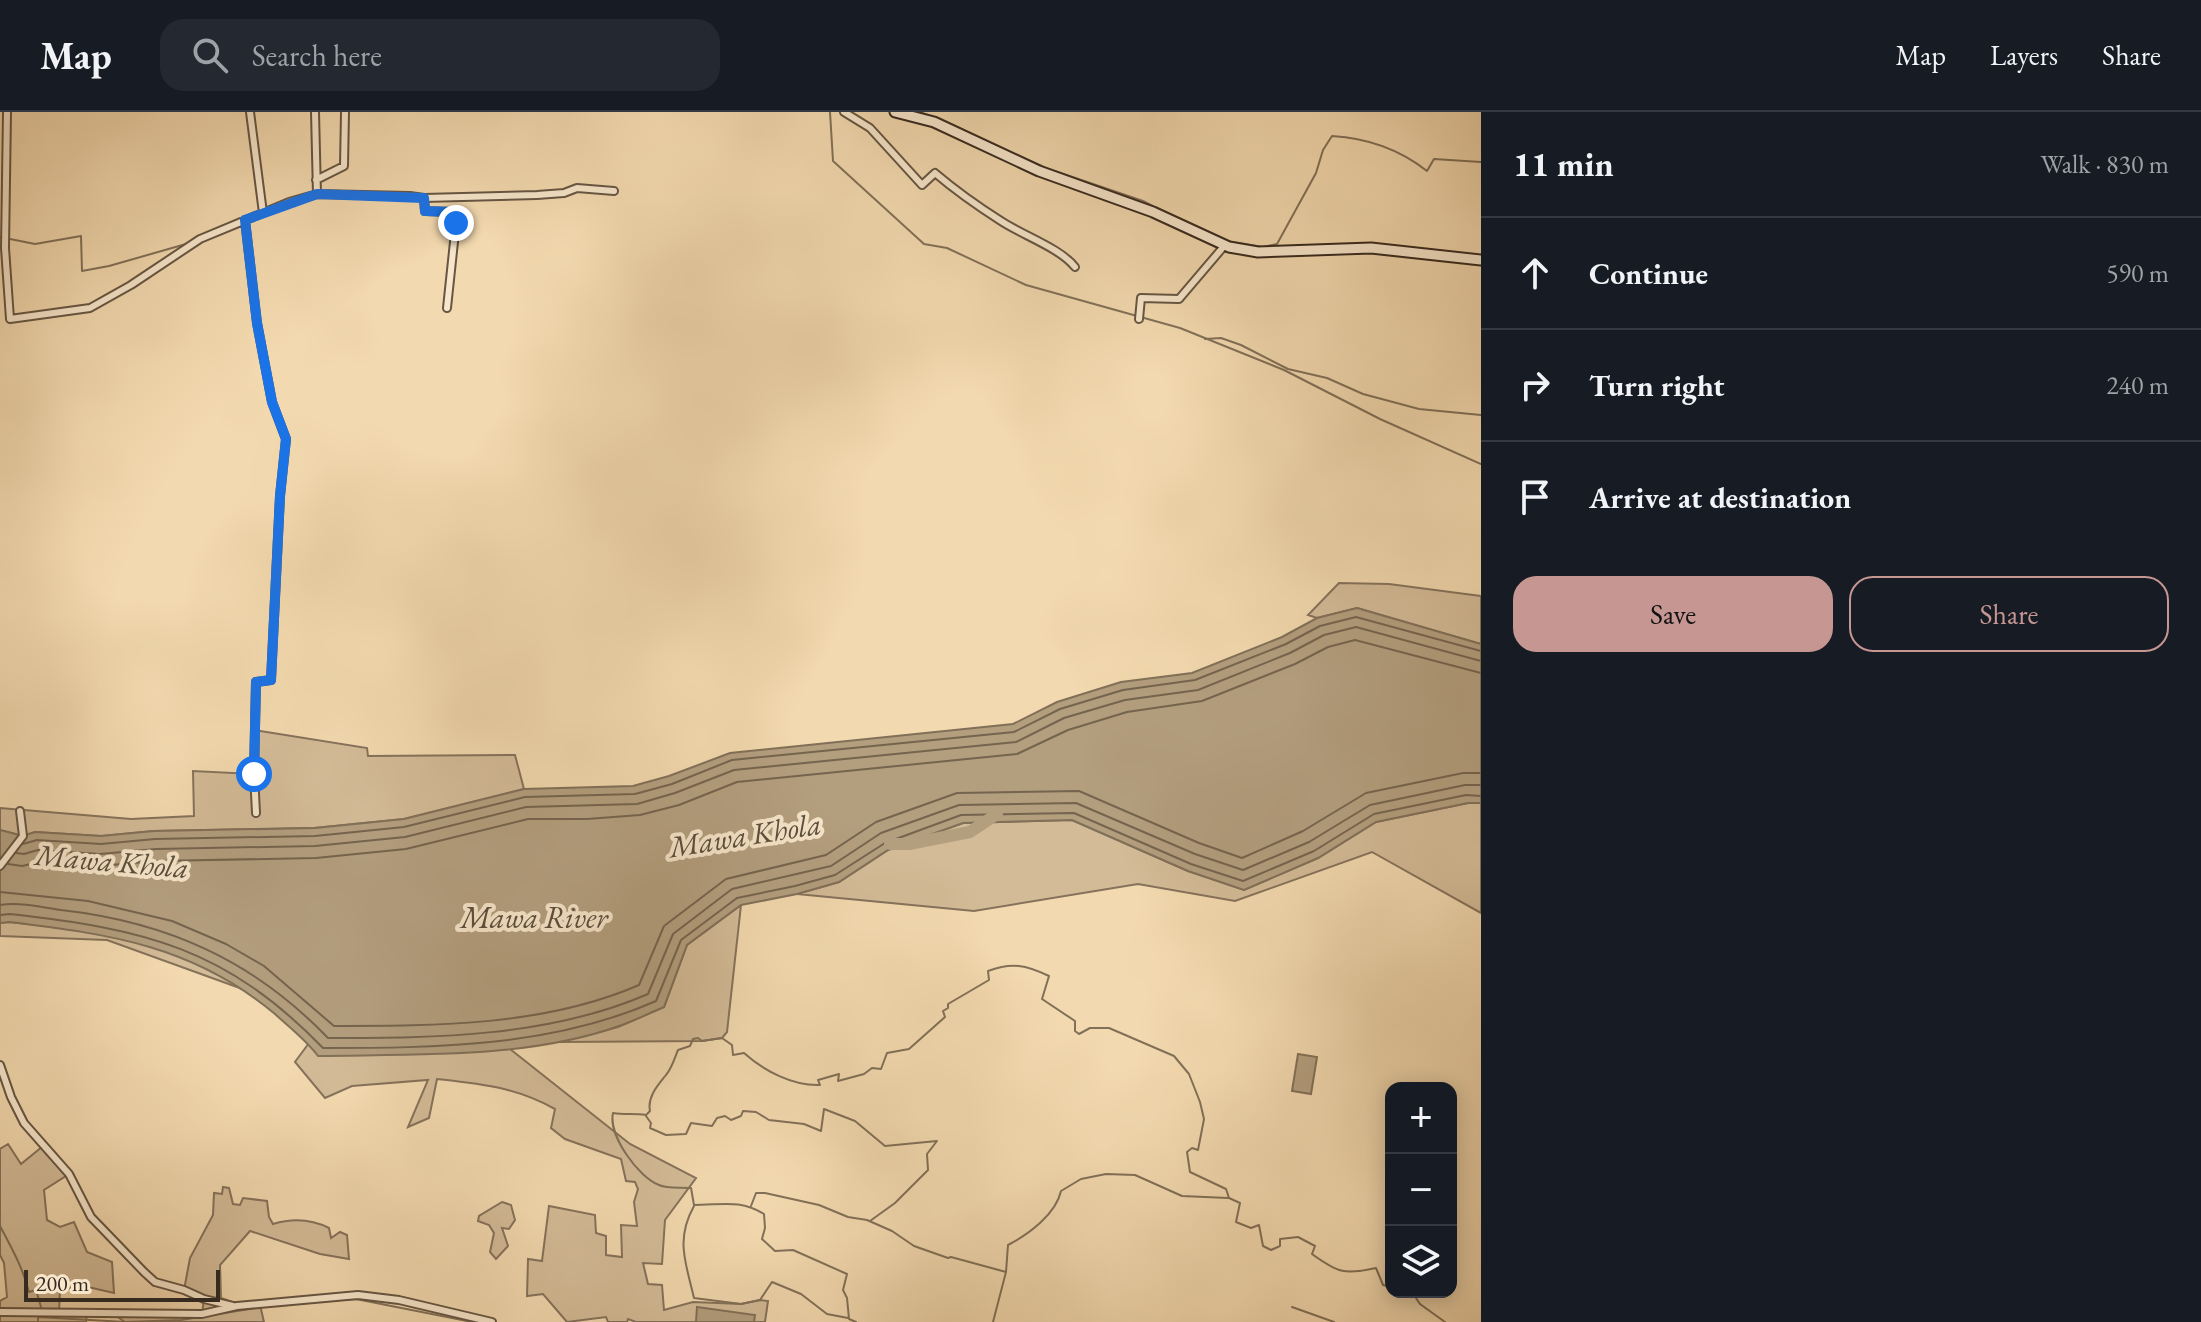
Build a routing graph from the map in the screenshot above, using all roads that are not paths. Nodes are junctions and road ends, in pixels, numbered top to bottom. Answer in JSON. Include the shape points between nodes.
{"nodes":[{"id":1,"x":7,"y":112,"type":"edge"},
{"id":2,"x":250,"y":112,"type":"edge"},
{"id":3,"x":315,"y":112,"type":"edge"},
{"id":4,"x":345,"y":112,"type":"edge"},
{"id":5,"x":844,"y":112,"type":"edge"},
{"id":6,"x":895,"y":112,"type":"edge"},
{"id":7,"x":316,"y":180,"type":"junction"},
{"id":8,"x":614,"y":191,"type":"dead end"},
{"id":9,"x":317,"y":194,"type":"junction"},
{"id":10,"x":424,"y":198,"type":"junction"},
{"id":11,"x":263,"y":213,"type":"junction"},
{"id":12,"x":245,"y":220,"type":"junction"},
{"id":13,"x":1225,"y":245,"type":"junction"},
{"id":14,"x":1481,"y":260,"type":"edge"},
{"id":15,"x":1075,"y":267,"type":"dead end"},
{"id":16,"x":447,"y":308,"type":"dead end"},
{"id":17,"x":1139,"y":319,"type":"dead end"},
{"id":18,"x":20,"y":811,"type":"dead end"},
{"id":19,"x":256,"y":813,"type":"dead end"},
{"id":20,"x":0,"y":866,"type":"edge"},
{"id":21,"x":0,"y":1065,"type":"edge"},
{"id":22,"x":237,"y":1306,"type":"junction"},
{"id":23,"x":0,"y":1312,"type":"edge"},
{"id":24,"x":492,"y":1322,"type":"edge"}],
"edges":[{"from":1,"to":12,"type":"street","via":[[10,319],[90,308],[200,239]]},
{"from":2,"to":11,"type":"street"},
{"from":3,"to":7,"type":"street"},
{"from":4,"to":7,"type":"street","via":[[344,166]]},
{"from":5,"to":15,"type":"street","via":[[870,128],[922,185],[935,173],[1001,221],[1066,256]]},
{"from":6,"to":13,"type":"main road","via":[[934,122],[1039,171],[1153,212]]},
{"from":7,"to":9,"type":"street"},
{"from":8,"to":10,"type":"street","via":[[577,188],[537,195]]},
{"from":9,"to":10,"type":"street"},
{"from":9,"to":11,"type":"street"},
{"from":10,"to":16,"type":"street","via":[[425,211],[454,215]]},
{"from":11,"to":12,"type":"street"},
{"from":12,"to":19,"type":"street","via":[[257,323],[272,402],[286,439],[271,680],[256,682]]},
{"from":13,"to":14,"type":"main road","via":[[1258,252],[1371,248]]},
{"from":13,"to":17,"type":"street","via":[[1179,299],[1141,298]]},
{"from":18,"to":20,"type":"street","via":[[23,836]]},
{"from":21,"to":22,"type":"street","via":[[24,1123],[69,1174],[91,1217],[144,1272],[155,1282]]},
{"from":22,"to":23,"type":"street","via":[[202,1314]]},
{"from":22,"to":24,"type":"street","via":[[358,1295]]}]}
